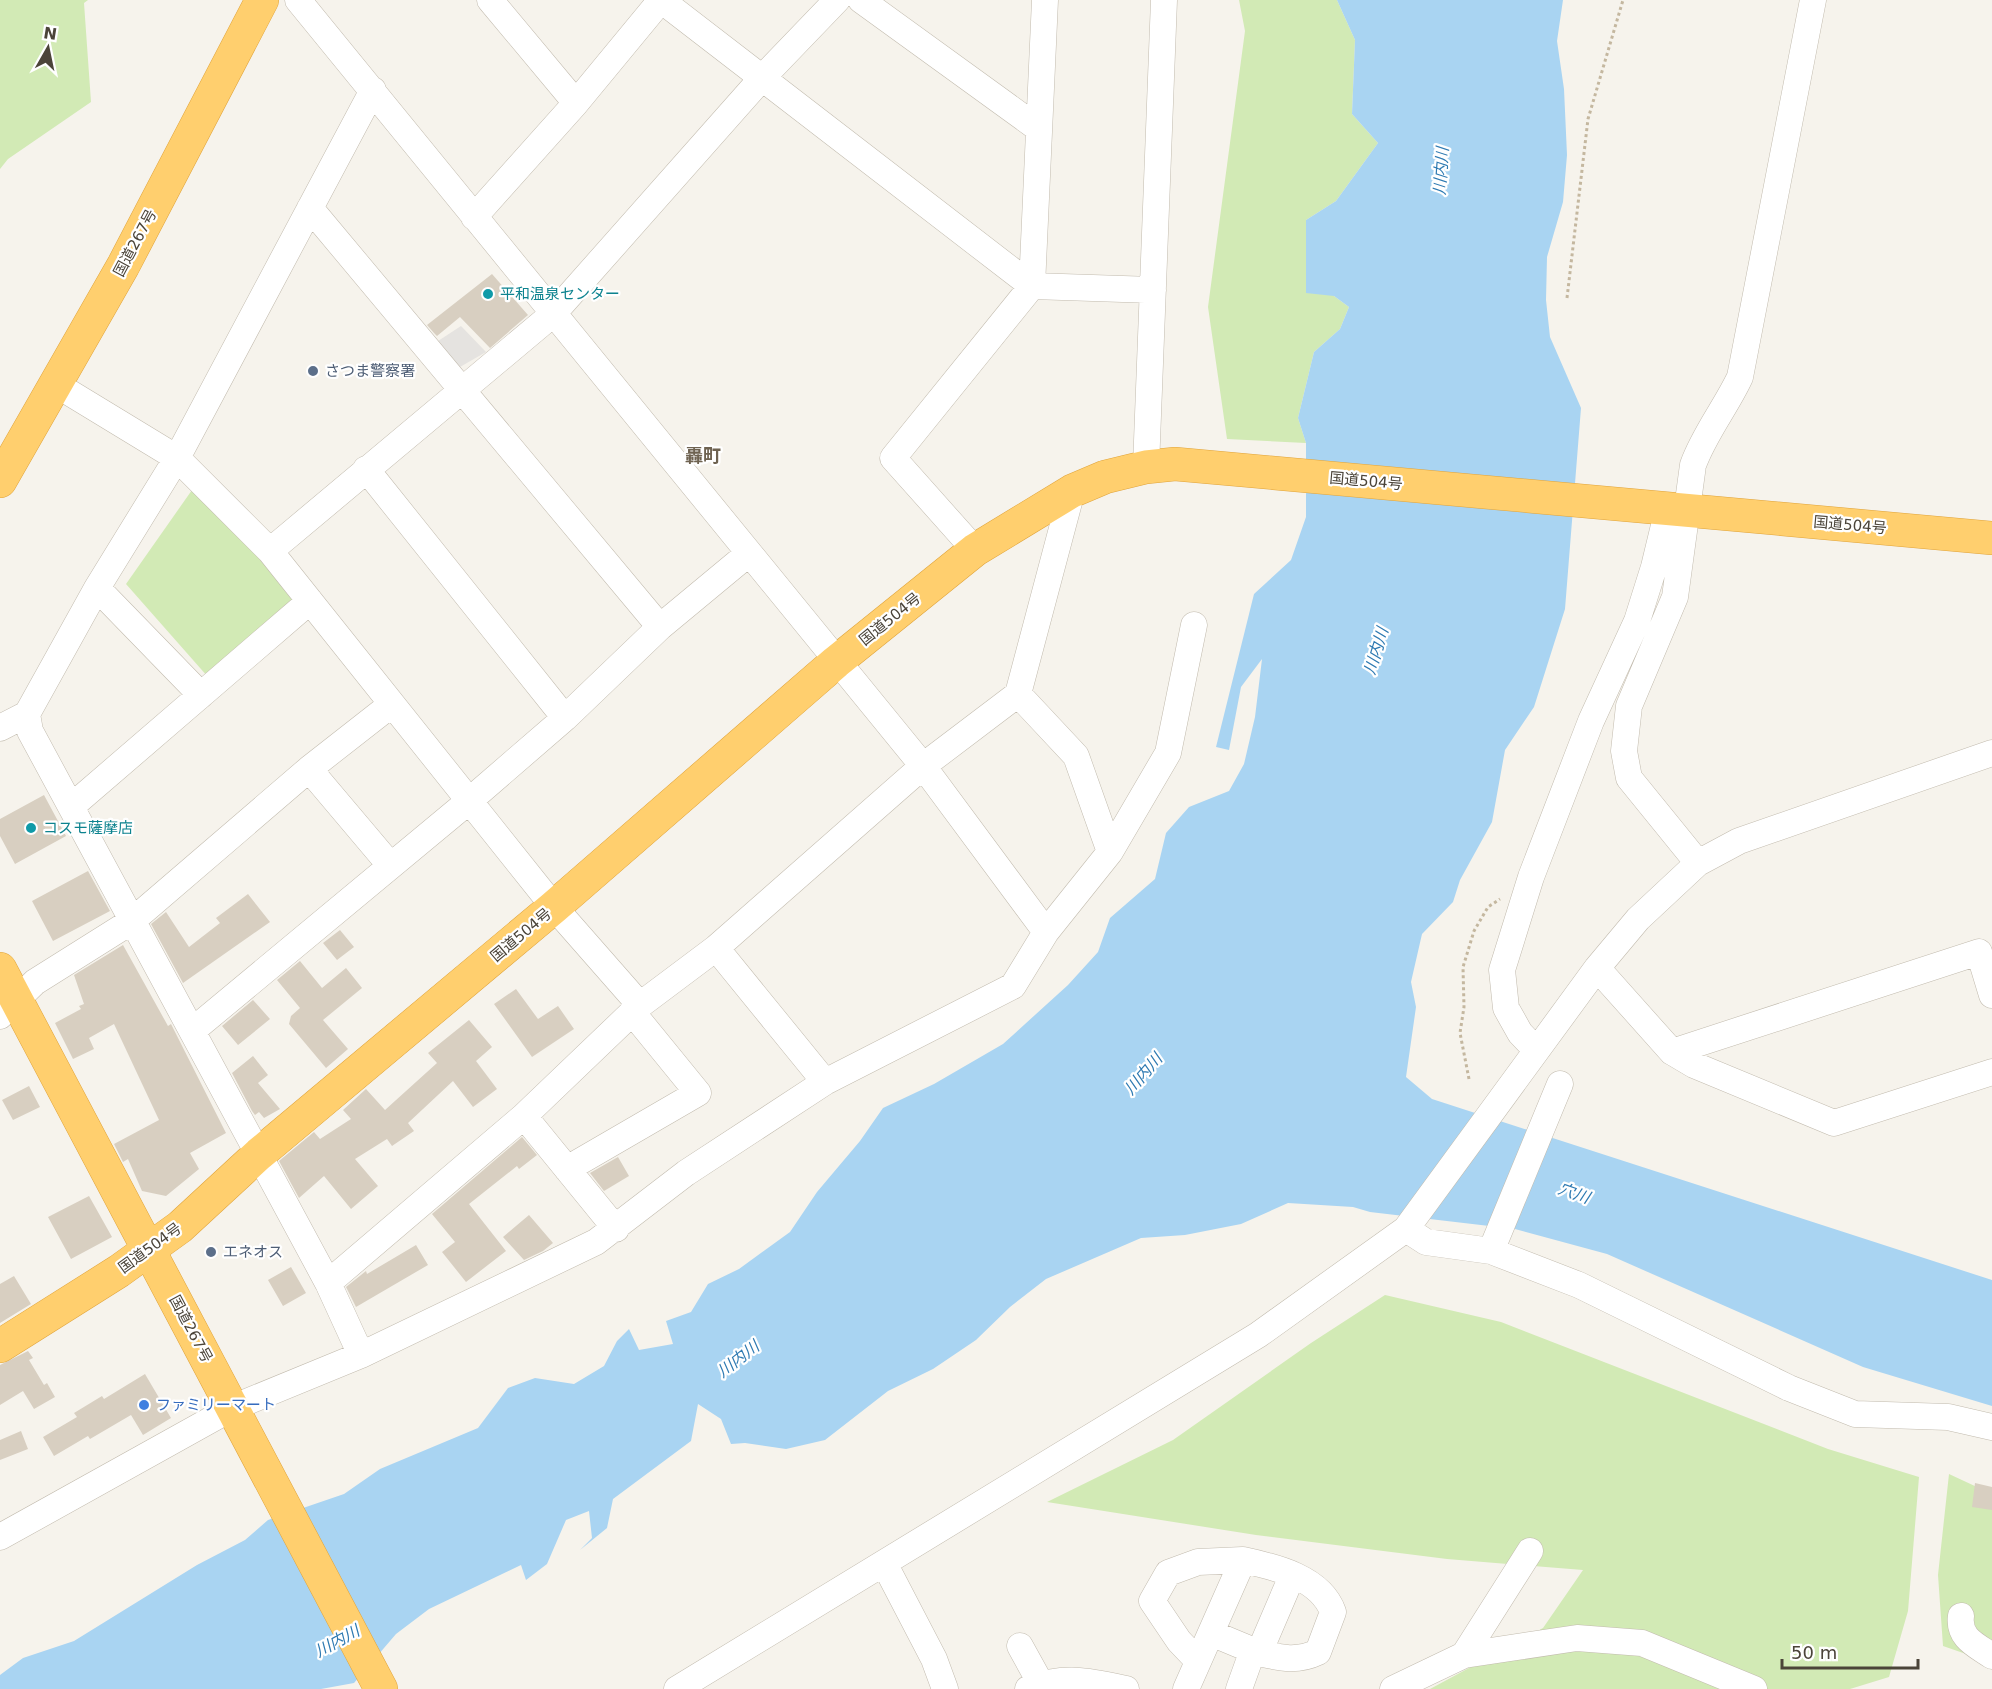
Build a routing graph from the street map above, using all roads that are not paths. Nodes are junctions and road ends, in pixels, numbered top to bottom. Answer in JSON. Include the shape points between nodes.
{"nodes":[{"id":1,"x":262,"y":0,"type":"edge"},
{"id":2,"x":298,"y":0,"type":"edge"},
{"id":3,"x":837,"y":0,"type":"edge"},
{"id":4,"x":861,"y":0,"type":"edge"},
{"id":5,"x":1045,"y":0,"type":"edge"},
{"id":6,"x":1164,"y":0,"type":"edge"},
{"id":7,"x":1813,"y":0,"type":"edge"},
{"id":8,"x":500,"y":4,"type":"edge"},
{"id":9,"x":762,"y":78,"type":"junction"},
{"id":10,"x":373,"y":90,"type":"junction"},
{"id":11,"x":576,"y":103,"type":"junction"},
{"id":12,"x":1039,"y":129,"type":"junction"},
{"id":13,"x":310,"y":208,"type":"junction"},
{"id":14,"x":474,"y":217,"type":"junction"},
{"id":15,"x":1032,"y":286,"type":"junction"},
{"id":16,"x":1153,"y":290,"type":"junction"},
{"id":17,"x":553,"y":314,"type":"junction"},
{"id":18,"x":57,"y":385,"type":"junction"},
{"id":19,"x":463,"y":392,"type":"junction"},
{"id":20,"x":177,"y":458,"type":"junction"},
{"id":21,"x":1146,"y":467,"type":"junction"},
{"id":22,"x":366,"y":469,"type":"junction"},
{"id":23,"x":0,"y":482,"type":"edge"},
{"id":24,"x":1072,"y":491,"type":"junction"},
{"id":25,"x":1666,"y":509,"type":"junction"},
{"id":26,"x":1992,"y":538,"type":"edge"},
{"id":27,"x":975,"y":550,"type":"junction"},
{"id":28,"x":270,"y":551,"type":"junction"},
{"id":29,"x":748,"y":554,"type":"junction"},
{"id":30,"x":97,"y":588,"type":"junction"},
{"id":31,"x":310,"y":602,"type":"junction"},
{"id":32,"x":1194,"y":625,"type":"dead end"},
{"id":33,"x":660,"y":627,"type":"junction"},
{"id":34,"x":836,"y":662,"type":"junction"},
{"id":35,"x":1017,"y":694,"type":"junction"},
{"id":36,"x":201,"y":695,"type":"junction"},
{"id":37,"x":392,"y":704,"type":"junction"},
{"id":38,"x":27,"y":714,"type":"junction"},
{"id":39,"x":565,"y":718,"type":"junction"},
{"id":40,"x":0,"y":728,"type":"edge"},
{"id":41,"x":1992,"y":753,"type":"edge"},
{"id":42,"x":923,"y":766,"type":"junction"},
{"id":43,"x":309,"y":769,"type":"junction"},
{"id":44,"x":469,"y":801,"type":"junction"},
{"id":45,"x":72,"y":806,"type":"junction"},
{"id":46,"x":1110,"y":852,"type":"junction"},
{"id":47,"x":1698,"y":863,"type":"junction"},
{"id":48,"x":390,"y":865,"type":"junction"},
{"id":49,"x":554,"y":907,"type":"junction"},
{"id":50,"x":132,"y":921,"type":"junction"},
{"id":51,"x":1046,"y":932,"type":"junction"},
{"id":52,"x":716,"y":948,"type":"junction"},
{"id":53,"x":1597,"y":968,"type":"junction"},
{"id":54,"x":0,"y":969,"type":"edge"},
{"id":55,"x":1992,"y":995,"type":"edge"},
{"id":56,"x":8,"y":1007,"type":"edge"},
{"id":57,"x":636,"y":1009,"type":"junction"},
{"id":58,"x":192,"y":1031,"type":"junction"},
{"id":59,"x":1536,"y":1050,"type":"junction"},
{"id":60,"x":1672,"y":1052,"type":"junction"},
{"id":61,"x":1992,"y":1072,"type":"edge"},
{"id":62,"x":825,"y":1082,"type":"junction"},
{"id":63,"x":1560,"y":1084,"type":"dead end"},
{"id":64,"x":524,"y":1116,"type":"junction"},
{"id":65,"x":259,"y":1154,"type":"junction"},
{"id":66,"x":567,"y":1169,"type":"junction"},
{"id":67,"x":616,"y":1228,"type":"junction"},
{"id":68,"x":1406,"y":1229,"type":"junction"},
{"id":69,"x":1494,"y":1244,"type":"junction"},
{"id":70,"x":149,"y":1250,"type":"junction"},
{"id":71,"x":328,"y":1283,"type":"junction"},
{"id":72,"x":0,"y":1346,"type":"edge"},
{"id":73,"x":361,"y":1355,"type":"junction"},
{"id":74,"x":236,"y":1416,"type":"junction"},
{"id":75,"x":1992,"y":1427,"type":"edge"},
{"id":76,"x":0,"y":1537,"type":"edge"},
{"id":77,"x":1530,"y":1551,"type":"dead end"},
{"id":78,"x":1243,"y":1560,"type":"junction"},
{"id":79,"x":884,"y":1563,"type":"junction"},
{"id":80,"x":1292,"y":1576,"type":"junction"},
{"id":81,"x":1961,"y":1616,"type":"dead end"},
{"id":82,"x":1211,"y":1633,"type":"junction"},
{"id":83,"x":1020,"y":1646,"type":"dead end"},
{"id":84,"x":1256,"y":1652,"type":"junction"},
{"id":85,"x":1464,"y":1654,"type":"junction"},
{"id":86,"x":1992,"y":1656,"type":"edge"},
{"id":87,"x":1198,"y":1661,"type":"junction"},
{"id":88,"x":1034,"y":1687,"type":"edge"},
{"id":89,"x":381,"y":1689,"type":"edge"},
{"id":90,"x":677,"y":1689,"type":"edge"},
{"id":91,"x":945,"y":1689,"type":"edge"},
{"id":92,"x":1126,"y":1689,"type":"edge"},
{"id":93,"x":1186,"y":1689,"type":"edge"},
{"id":94,"x":1239,"y":1689,"type":"edge"},
{"id":95,"x":1393,"y":1689,"type":"edge"},
{"id":96,"x":1754,"y":1689,"type":"edge"}],
"edges":[{"from":1,"to":18,"type":"highway","name":"国道267号"},
{"from":2,"to":10,"type":"street"},
{"from":3,"to":9,"type":"street"},
{"from":4,"to":12,"type":"street"},
{"from":5,"to":12,"type":"street"},
{"from":6,"to":16,"type":"street"},
{"from":7,"to":25,"type":"street","via":[[1740,377]]},
{"from":8,"to":11,"type":"street"},
{"from":9,"to":11,"type":"street","via":[[661,0]]},
{"from":9,"to":15,"type":"street"},
{"from":9,"to":17,"type":"street"},
{"from":10,"to":13,"type":"street"},
{"from":10,"to":14,"type":"street"},
{"from":11,"to":14,"type":"street"},
{"from":12,"to":15,"type":"street"},
{"from":13,"to":19,"type":"street"},
{"from":13,"to":20,"type":"street"},
{"from":14,"to":17,"type":"street"},
{"from":15,"to":16,"type":"street"},
{"from":15,"to":27,"type":"street","via":[[893,458]]},
{"from":16,"to":21,"type":"street"},
{"from":17,"to":19,"type":"street"},
{"from":17,"to":29,"type":"street"},
{"from":18,"to":20,"type":"street"},
{"from":18,"to":23,"type":"highway","name":"国道267号"},
{"from":19,"to":22,"type":"street"},
{"from":19,"to":33,"type":"street"},
{"from":20,"to":28,"type":"street"},
{"from":20,"to":30,"type":"street"},
{"from":21,"to":24,"type":"highway","name":"国道504号","via":[[1105,477]]},
{"from":21,"to":25,"type":"highway","name":"国道504号","via":[[1175,464]]},
{"from":22,"to":28,"type":"street"},
{"from":22,"to":39,"type":"street"},
{"from":24,"to":27,"type":"highway","name":"国道504号"},
{"from":24,"to":35,"type":"street"},
{"from":25,"to":26,"type":"highway","name":"国道504号"},
{"from":25,"to":47,"type":"street","via":[[1675,597],[1629,706],[1624,751],[1629,778]]},
{"from":25,"to":59,"type":"street","via":[[1637,621],[1591,721],[1531,877],[1502,970],[1506,1008],[1520,1033]]},
{"from":27,"to":34,"type":"highway","name":"国道504号"},
{"from":28,"to":31,"type":"street"},
{"from":29,"to":33,"type":"street"},
{"from":29,"to":34,"type":"street"},
{"from":30,"to":36,"type":"street"},
{"from":30,"to":38,"type":"street"},
{"from":31,"to":36,"type":"street"},
{"from":31,"to":37,"type":"street"},
{"from":32,"to":46,"type":"street","via":[[1168,753]]},
{"from":33,"to":39,"type":"street"},
{"from":34,"to":42,"type":"street"},
{"from":34,"to":49,"type":"highway","name":"国道504号"},
{"from":35,"to":42,"type":"street"},
{"from":35,"to":46,"type":"street","via":[[1076,756]]},
{"from":36,"to":45,"type":"street"},
{"from":37,"to":43,"type":"street"},
{"from":37,"to":44,"type":"street"},
{"from":38,"to":40,"type":"street"},
{"from":38,"to":45,"type":"street","via":[[30,731]]},
{"from":39,"to":44,"type":"street"},
{"from":41,"to":47,"type":"street","via":[[1739,841]]},
{"from":42,"to":51,"type":"street"},
{"from":42,"to":52,"type":"street"},
{"from":43,"to":48,"type":"street"},
{"from":43,"to":50,"type":"street"},
{"from":44,"to":48,"type":"street"},
{"from":44,"to":49,"type":"street"},
{"from":45,"to":50,"type":"street"},
{"from":46,"to":51,"type":"street"},
{"from":47,"to":53,"type":"street","via":[[1638,918]]},
{"from":48,"to":58,"type":"street"},
{"from":49,"to":57,"type":"street"},
{"from":49,"to":65,"type":"highway","name":"国道504号"},
{"from":50,"to":56,"type":"street","via":[[35,982]]},
{"from":50,"to":58,"type":"street"},
{"from":51,"to":62,"type":"street","via":[[1012,986]]},
{"from":52,"to":57,"type":"street"},
{"from":52,"to":62,"type":"street"},
{"from":53,"to":59,"type":"street"},
{"from":53,"to":60,"type":"street"},
{"from":54,"to":56,"type":"highway","name":"国道267号"},
{"from":55,"to":60,"type":"street","via":[[1979,952]]},
{"from":56,"to":70,"type":"highway","name":"国道267号"},
{"from":57,"to":64,"type":"street"},
{"from":57,"to":66,"type":"street","via":[[698,1093]]},
{"from":58,"to":65,"type":"street"},
{"from":59,"to":68,"type":"street"},
{"from":60,"to":61,"type":"street","via":[[1694,1065],[1834,1123]]},
{"from":62,"to":67,"type":"street","via":[[686,1173]]},
{"from":63,"to":69,"type":"street"},
{"from":64,"to":66,"type":"street"},
{"from":64,"to":71,"type":"street"},
{"from":65,"to":70,"type":"highway","name":"国道504号","via":[[180,1227]]},
{"from":65,"to":71,"type":"street"},
{"from":66,"to":67,"type":"street"},
{"from":67,"to":73,"type":"street","via":[[596,1242]]},
{"from":68,"to":69,"type":"street","via":[[1426,1242]]},
{"from":68,"to":79,"type":"street","via":[[1258,1335]]},
{"from":69,"to":75,"type":"street","via":[[1789,1388],[1855,1414],[1948,1417]]},
{"from":70,"to":72,"type":"highway","name":"国道504号"},
{"from":70,"to":74,"type":"highway","name":"国道267号"},
{"from":71,"to":73,"type":"street"},
{"from":73,"to":74,"type":"street"},
{"from":74,"to":76,"type":"street"},
{"from":74,"to":89,"type":"highway","name":"国道267号"},
{"from":77,"to":85,"type":"street"},
{"from":78,"to":80,"type":"street"},
{"from":78,"to":82,"type":"street"},
{"from":78,"to":87,"type":"street","via":[[1198,1562],[1168,1573],[1152,1601]]},
{"from":79,"to":90,"type":"street"},
{"from":79,"to":91,"type":"street","via":[[934,1659]]},
{"from":80,"to":84,"type":"street"},
{"from":80,"to":84,"type":"street","via":[[1317,1587],[1328,1598],[1333,1612],[1318,1652],[1288,1660]]},
{"from":81,"to":86,"type":"street","via":[[1964,1637]]},
{"from":82,"to":84,"type":"street"},
{"from":82,"to":87,"type":"street"},
{"from":83,"to":88,"type":"street"},
{"from":84,"to":94,"type":"street"},
{"from":85,"to":95,"type":"street"},
{"from":85,"to":96,"type":"street","via":[[1577,1638],[1642,1643]]},
{"from":87,"to":93,"type":"street"},
{"from":88,"to":92,"type":"street","via":[[1052,1680],[1085,1680]]}]}
